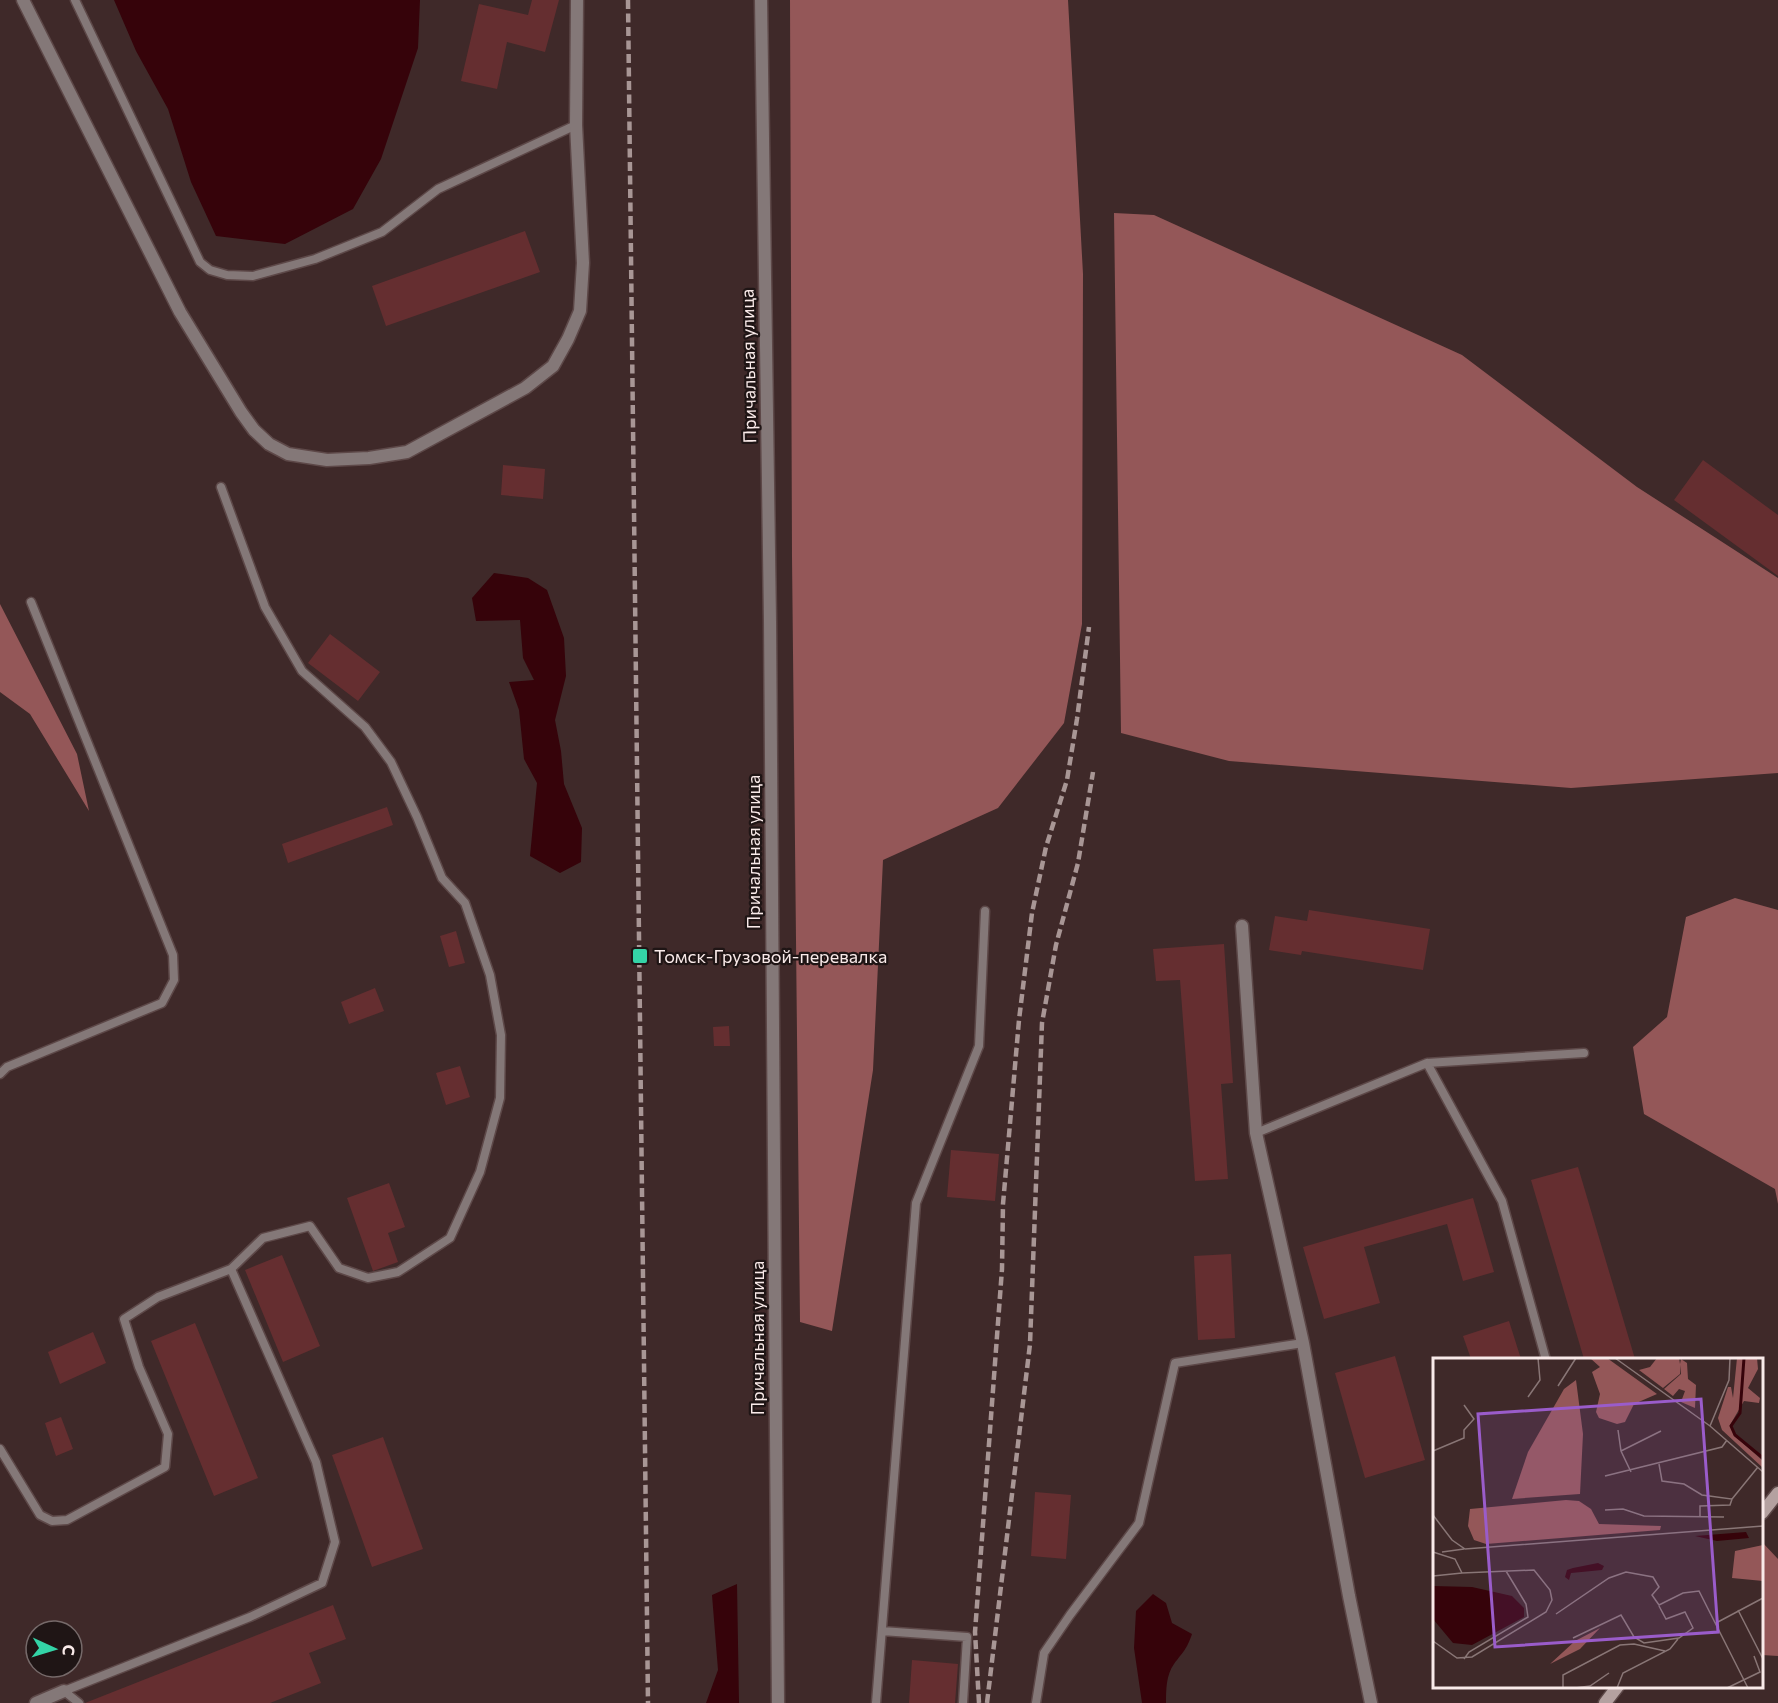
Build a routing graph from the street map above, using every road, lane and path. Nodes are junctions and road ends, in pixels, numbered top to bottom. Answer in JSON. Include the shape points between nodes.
{"nodes":[{"id":1,"x":23,"y":0,"type":"edge"},
{"id":2,"x":75,"y":0,"type":"edge"},
{"id":3,"x":577,"y":0,"type":"edge"},
{"id":4,"x":760,"y":0,"type":"edge"},
{"id":5,"x":576,"y":125,"type":"junction"},
{"id":6,"x":221,"y":487,"type":"dead end"},
{"id":7,"x":32,"y":602,"type":"dead end"},
{"id":8,"x":985,"y":911,"type":"dead end"},
{"id":9,"x":1242,"y":926,"type":"dead end"},
{"id":10,"x":1584,"y":1053,"type":"dead end"},
{"id":11,"x":1427,"y":1063,"type":"junction"},
{"id":12,"x":0,"y":1074,"type":"edge"},
{"id":13,"x":1256,"y":1133,"type":"junction"},
{"id":14,"x":231,"y":1269,"type":"junction"},
{"id":15,"x":1303,"y":1343,"type":"junction"},
{"id":16,"x":1546,"y":1358,"type":"edge"},
{"id":17,"x":0,"y":1449,"type":"edge"},
{"id":18,"x":1778,"y":1493,"type":"edge"},
{"id":19,"x":1763,"y":1512,"type":"edge"},
{"id":20,"x":882,"y":1631,"type":"junction"},
{"id":21,"x":1616,"y":1688,"type":"edge"},
{"id":22,"x":64,"y":1691,"type":"junction"},
{"id":23,"x":36,"y":1703,"type":"edge"},
{"id":24,"x":79,"y":1703,"type":"edge"},
{"id":25,"x":778,"y":1703,"type":"edge"},
{"id":26,"x":876,"y":1703,"type":"edge"},
{"id":27,"x":963,"y":1703,"type":"edge"},
{"id":28,"x":1036,"y":1703,"type":"edge"},
{"id":29,"x":1371,"y":1703,"type":"edge"},
{"id":30,"x":1605,"y":1703,"type":"edge"}],
"edges":[{"from":1,"to":5,"type":"street","via":[[180,312],[254,430],[288,454],[327,460],[407,452],[525,388],[553,366],[580,311],[583,263]]},
{"from":2,"to":5,"type":"lane","via":[[200,262],[226,275],[253,276],[305,262],[382,232],[438,189]]},
{"from":3,"to":5,"type":"street"},
{"from":4,"to":25,"type":"street","name":"Причальная улица","via":[[770,633]]},
{"from":6,"to":14,"type":"lane","via":[[265,607],[302,671],[365,727],[390,762],[442,878],[465,903],[490,975],[501,1035],[500,1098],[480,1172],[450,1238],[398,1272],[368,1278],[339,1268],[310,1226],[263,1238]]},
{"from":7,"to":12,"type":"lane","via":[[172,955],[174,980],[162,1003],[7,1067]]},
{"from":8,"to":20,"type":"lane","via":[[979,1046],[916,1203]]},
{"from":9,"to":13,"type":"street"},
{"from":10,"to":11,"type":"lane"},
{"from":11,"to":13,"type":"lane"},
{"from":11,"to":16,"type":"lane","via":[[1502,1201]]},
{"from":13,"to":15,"type":"street"},
{"from":14,"to":17,"type":"lane","via":[[158,1297],[123,1320],[168,1434],[165,1467],[68,1520],[52,1521],[40,1515]]},
{"from":14,"to":22,"type":"lane","via":[[316,1462],[335,1542],[322,1583],[250,1617]]},
{"from":15,"to":28,"type":"lane","via":[[1175,1363],[1139,1523],[1044,1653]]},
{"from":15,"to":29,"type":"street"},
{"from":18,"to":19,"type":"street"},
{"from":20,"to":26,"type":"lane"},
{"from":20,"to":27,"type":"lane","via":[[967,1637]]},
{"from":21,"to":30,"type":"street"},
{"from":22,"to":23,"type":"street"},
{"from":22,"to":24,"type":"lane"}]}
